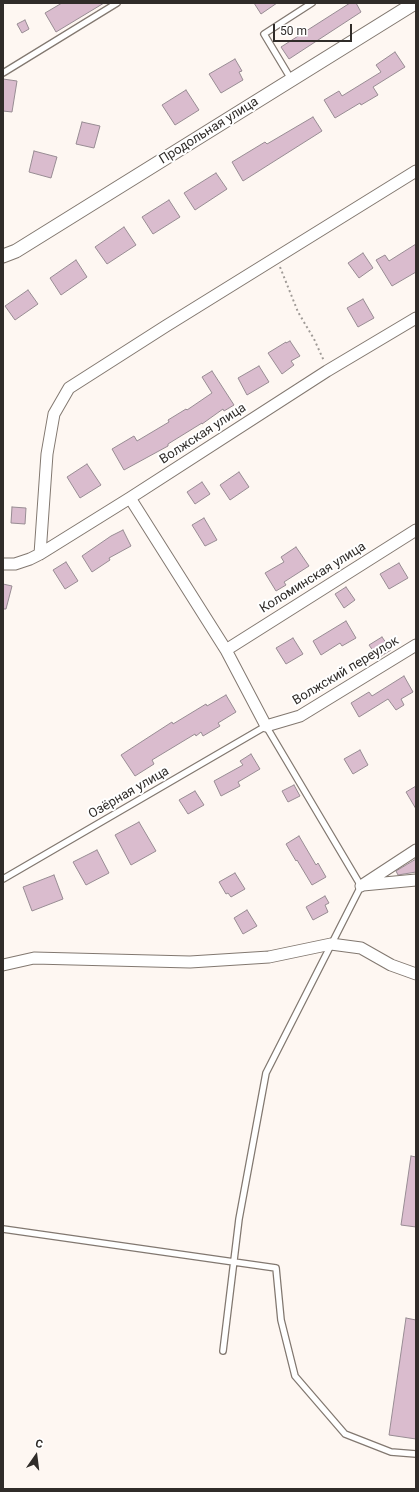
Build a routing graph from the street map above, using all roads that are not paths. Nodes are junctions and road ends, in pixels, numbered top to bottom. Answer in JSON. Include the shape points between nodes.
{"nodes":[{"id":1,"x":117,"y":3,"type":"edge"},
{"id":2,"x":312,"y":3,"type":"edge"},
{"id":3,"x":415,"y":3,"type":"edge"},
{"id":4,"x":3,"y":73,"type":"edge"},
{"id":5,"x":292,"y":80,"type":"junction"},
{"id":6,"x":416,"y":171,"type":"edge"},
{"id":7,"x":3,"y":256,"type":"edge"},
{"id":8,"x":416,"y":318,"type":"edge"},
{"id":9,"x":130,"y":498,"type":"junction"},
{"id":10,"x":416,"y":530,"type":"edge"},
{"id":11,"x":40,"y":554,"type":"junction"},
{"id":12,"x":3,"y":564,"type":"edge"},
{"id":13,"x":416,"y":645,"type":"edge"},
{"id":14,"x":226,"y":650,"type":"junction"},
{"id":15,"x":266,"y":726,"type":"junction"},
{"id":16,"x":416,"y":850,"type":"edge"},
{"id":17,"x":3,"y":879,"type":"edge"},
{"id":18,"x":416,"y":880,"type":"edge"},
{"id":19,"x":361,"y":886,"type":"junction"},
{"id":20,"x":331,"y":944,"type":"junction"},
{"id":21,"x":3,"y":965,"type":"edge"},
{"id":22,"x":416,"y":974,"type":"edge"},
{"id":23,"x":3,"y":1229,"type":"edge"},
{"id":24,"x":234,"y":1262,"type":"junction"},
{"id":25,"x":222,"y":1351,"type":"dead end"},
{"id":26,"x":416,"y":1454,"type":"edge"}],
"edges":[{"from":1,"to":4,"type":"lane"},
{"from":2,"to":5,"type":"lane","via":[[264,34]]},
{"from":3,"to":5,"type":"street","name":"Продольная улица"},
{"from":5,"to":7,"type":"street","name":"Продольная улица","via":[[16,251]]},
{"from":6,"to":11,"type":"street","via":[[69,388],[54,414],[47,454]]},
{"from":8,"to":9,"type":"street","name":"Волжская улица","via":[[327,371]]},
{"from":9,"to":11,"type":"street","name":"Волжская улица"},
{"from":9,"to":14,"type":"street"},
{"from":10,"to":14,"type":"street","name":"Коломинская улица"},
{"from":11,"to":12,"type":"street","name":"Волжская улица","via":[[15,564]]},
{"from":13,"to":15,"type":"street","name":"Волжский переулок","via":[[300,716]]},
{"from":14,"to":15,"type":"street"},
{"from":15,"to":17,"type":"lane","name":"Озёрная улица"},
{"from":15,"to":19,"type":"lane"},
{"from":16,"to":19,"type":"street"},
{"from":18,"to":19,"type":"street"},
{"from":19,"to":20,"type":"lane"},
{"from":20,"to":21,"type":"street","via":[[269,957],[190,962],[34,958]]},
{"from":20,"to":22,"type":"street","via":[[361,948],[391,965]]},
{"from":20,"to":24,"type":"lane","via":[[266,1073],[239,1219]]},
{"from":23,"to":24,"type":"lane"},
{"from":24,"to":25,"type":"lane"},
{"from":24,"to":26,"type":"lane","via":[[276,1268],[281,1320],[295,1376],[345,1434],[391,1452]]}]}
